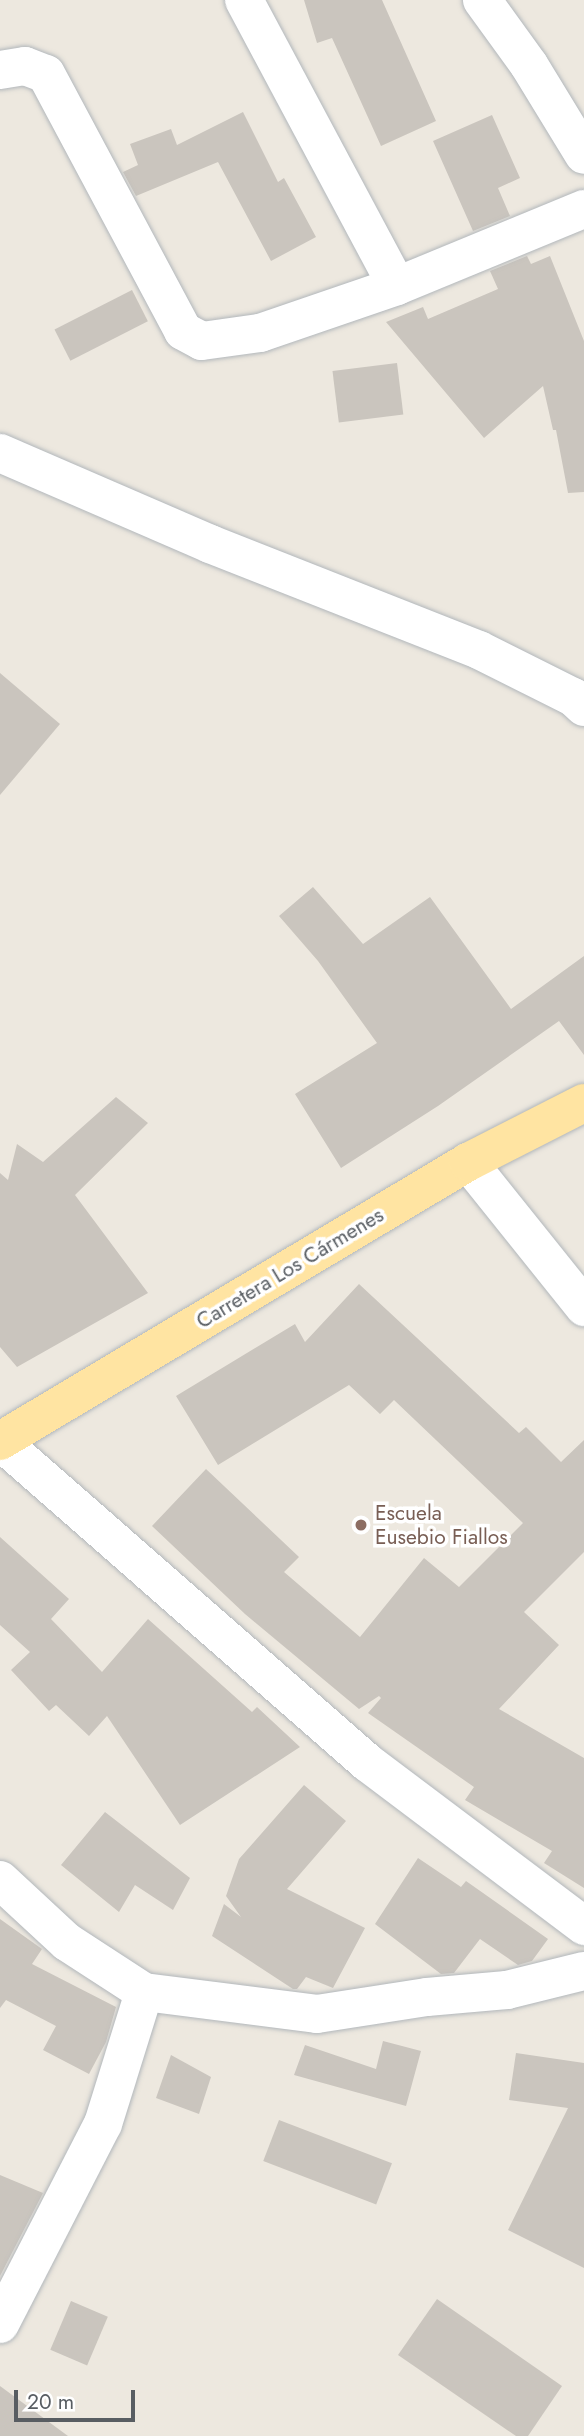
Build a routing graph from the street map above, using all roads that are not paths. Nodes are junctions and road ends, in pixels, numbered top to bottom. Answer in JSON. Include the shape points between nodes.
{"nodes":[{"id":1,"x":244,"y":0,"type":"edge"},
{"id":2,"x":482,"y":0,"type":"edge"},
{"id":3,"x":0,"y":71,"type":"edge"},
{"id":4,"x":584,"y":155,"type":"edge"},
{"id":5,"x":584,"y":209,"type":"edge"},
{"id":6,"x":397,"y":286,"type":"junction"},
{"id":7,"x":0,"y":453,"type":"edge"},
{"id":8,"x":584,"y":707,"type":"edge"},
{"id":9,"x":584,"y":1102,"type":"edge"},
{"id":10,"x":468,"y":1162,"type":"junction"},
{"id":11,"x":584,"y":1307,"type":"edge"},
{"id":12,"x":0,"y":1441,"type":"edge"},
{"id":13,"x":0,"y":1880,"type":"edge"},
{"id":14,"x":584,"y":1926,"type":"edge"},
{"id":15,"x":584,"y":1971,"type":"edge"},
{"id":16,"x":144,"y":1992,"type":"junction"},
{"id":17,"x":0,"y":2324,"type":"edge"}],
"edges":[{"from":1,"to":6,"type":"street"},
{"from":2,"to":4,"type":"street","via":[[529,65]]},
{"from":3,"to":6,"type":"street","via":[[25,66],[46,74],[183,331],[202,341],[260,333]]},
{"from":5,"to":6,"type":"street"},
{"from":7,"to":8,"type":"street","via":[[209,544],[479,650],[573,697]]},
{"from":9,"to":10,"type":"main road","name":"Carretera Los Cármenes"},
{"from":10,"to":11,"type":"street"},
{"from":10,"to":12,"type":"main road","name":"Carretera Los Cármenes"},
{"from":12,"to":14,"type":"street","via":[[368,1763]]},
{"from":13,"to":16,"type":"street","via":[[67,1942]]},
{"from":15,"to":16,"type":"street","via":[[507,1990],[317,2014]]},
{"from":16,"to":17,"type":"street","via":[[103,2124]]}]}
